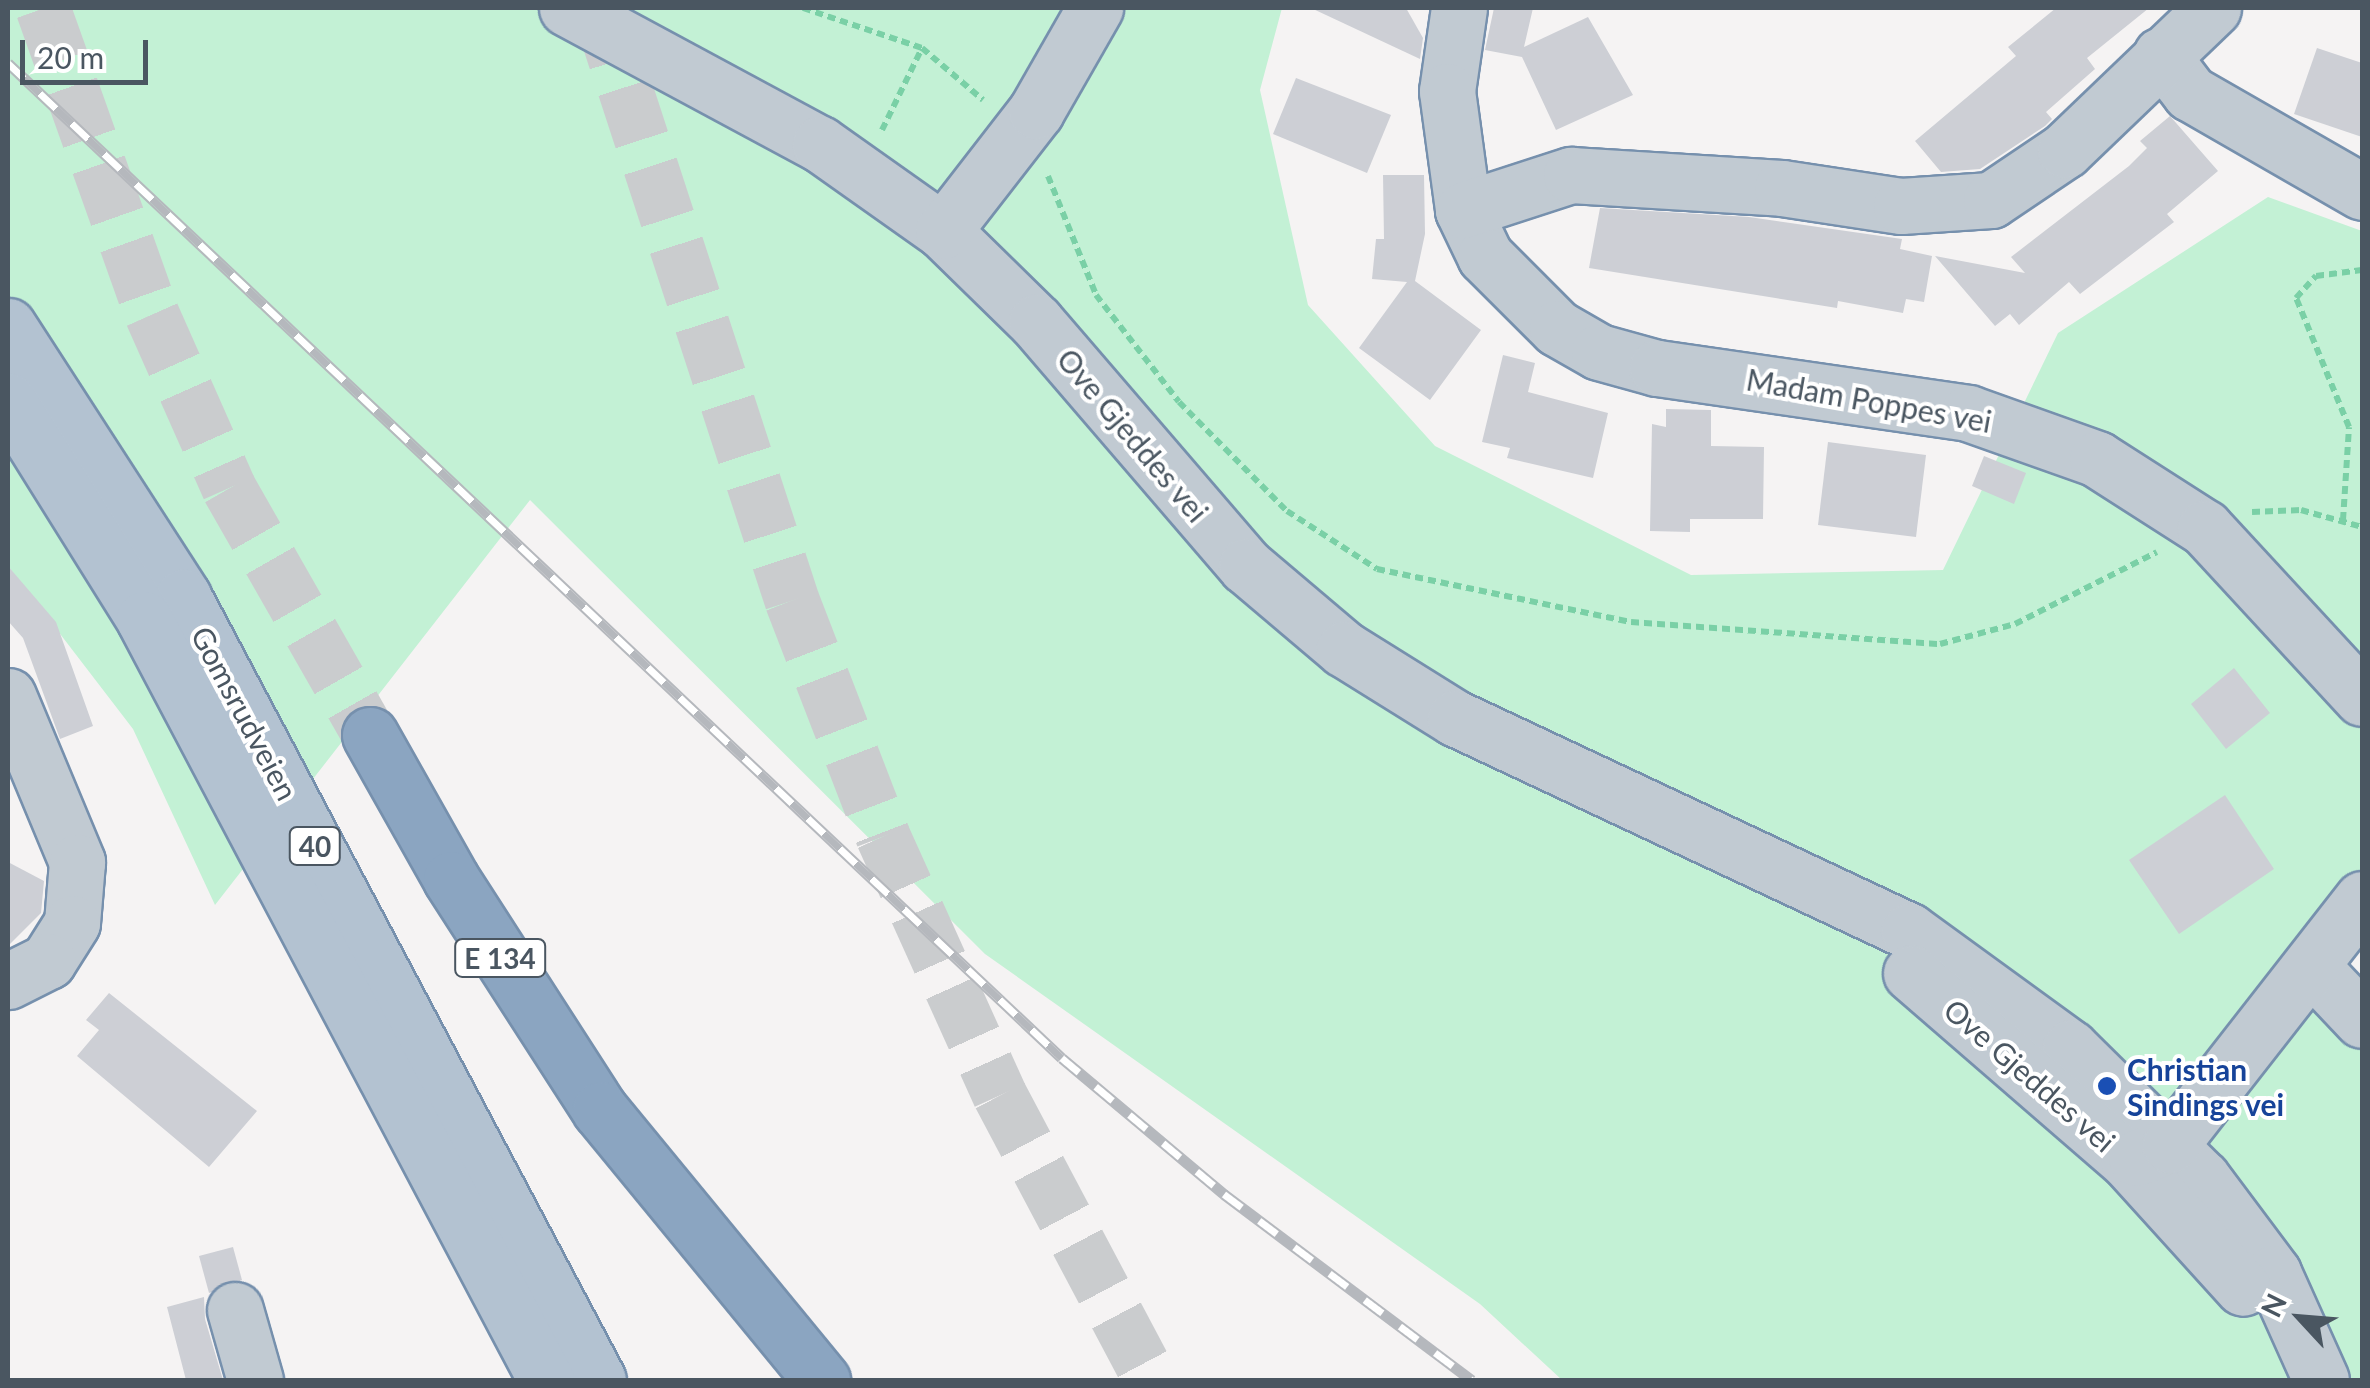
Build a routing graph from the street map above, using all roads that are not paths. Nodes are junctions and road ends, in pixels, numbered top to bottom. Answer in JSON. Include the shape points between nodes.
{"nodes":[{"id":1,"x":567,"y":8,"type":"edge"},
{"id":2,"x":1094,"y":8,"type":"edge"},
{"id":3,"x":1459,"y":8,"type":"edge"},
{"id":4,"x":2212,"y":8,"type":"edge"},
{"id":5,"x":2161,"y":54,"type":"junction"},
{"id":6,"x":2362,"y":192,"type":"edge"},
{"id":7,"x":1463,"y":210,"type":"junction"},
{"id":8,"x":942,"y":231,"type":"junction"},
{"id":9,"x":8,"y":326,"type":"edge"},
{"id":10,"x":8,"y":401,"type":"edge"},
{"id":11,"x":8,"y":696,"type":"edge"},
{"id":12,"x":2362,"y":698,"type":"edge"},
{"id":13,"x":370,"y":735,"type":"tunnel mouth"},
{"id":14,"x":2362,"y":899,"type":"edge"},
{"id":15,"x":2311,"y":966,"type":"junction"},
{"id":16,"x":8,"y":981,"type":"edge"},
{"id":17,"x":2362,"y":1020,"type":"edge"},
{"id":18,"x":2147,"y":1140,"type":"junction"},
{"id":19,"x":235,"y":1310,"type":"dead end"},
{"id":20,"x":2314,"y":1368,"type":"edge"},
{"id":21,"x":255,"y":1380,"type":"edge"},
{"id":22,"x":546,"y":1380,"type":"edge"},
{"id":23,"x":598,"y":1380,"type":"edge"},
{"id":24,"x":822,"y":1380,"type":"edge"}],
"edges":[{"from":1,"to":8,"type":"street","name":"Ove Gjeddes vei","via":[[860,171]]},
{"from":2,"to":8,"type":"street","via":[[1036,111]]},
{"from":3,"to":7,"type":"street","name":"Madam Poppes vei","via":[[1447,91]]},
{"from":4,"to":5,"type":"street"},
{"from":5,"to":6,"type":"street","via":[[2202,101]]},
{"from":5,"to":7,"type":"street","via":[[2066,150],[1990,200],[1902,206],[1782,188],[1570,175]]},
{"from":7,"to":12,"type":"street","name":"Madam Poppes vei","via":[[1485,256],[1519,298],[1600,352],[1986,418],[2097,460],[2205,528]]},
{"from":8,"to":18,"type":"street","name":"Ove Gjeddes vei","via":[[1036,322],[1246,566],[1344,649],[1455,718],[1710,843],[1902,966]]},
{"from":9,"to":23,"type":"main road","name":"Gomsrudveien","number":"40","via":[[183,597]]},
{"from":10,"to":22,"type":"main road","name":"Gomsrudveien","number":"40","via":[[144,619]]},
{"from":11,"to":16,"type":"street","via":[[77,862],[72,923],[48,962]]},
{"from":13,"to":24,"type":"highway","number":"E 134","via":[[451,880],[600,1110]]},
{"from":14,"to":15,"type":"street"},
{"from":15,"to":17,"type":"street"},
{"from":15,"to":18,"type":"street"},
{"from":18,"to":20,"type":"street","name":"Ove Gjeddes vei"},
{"from":19,"to":21,"type":"street"}]}
